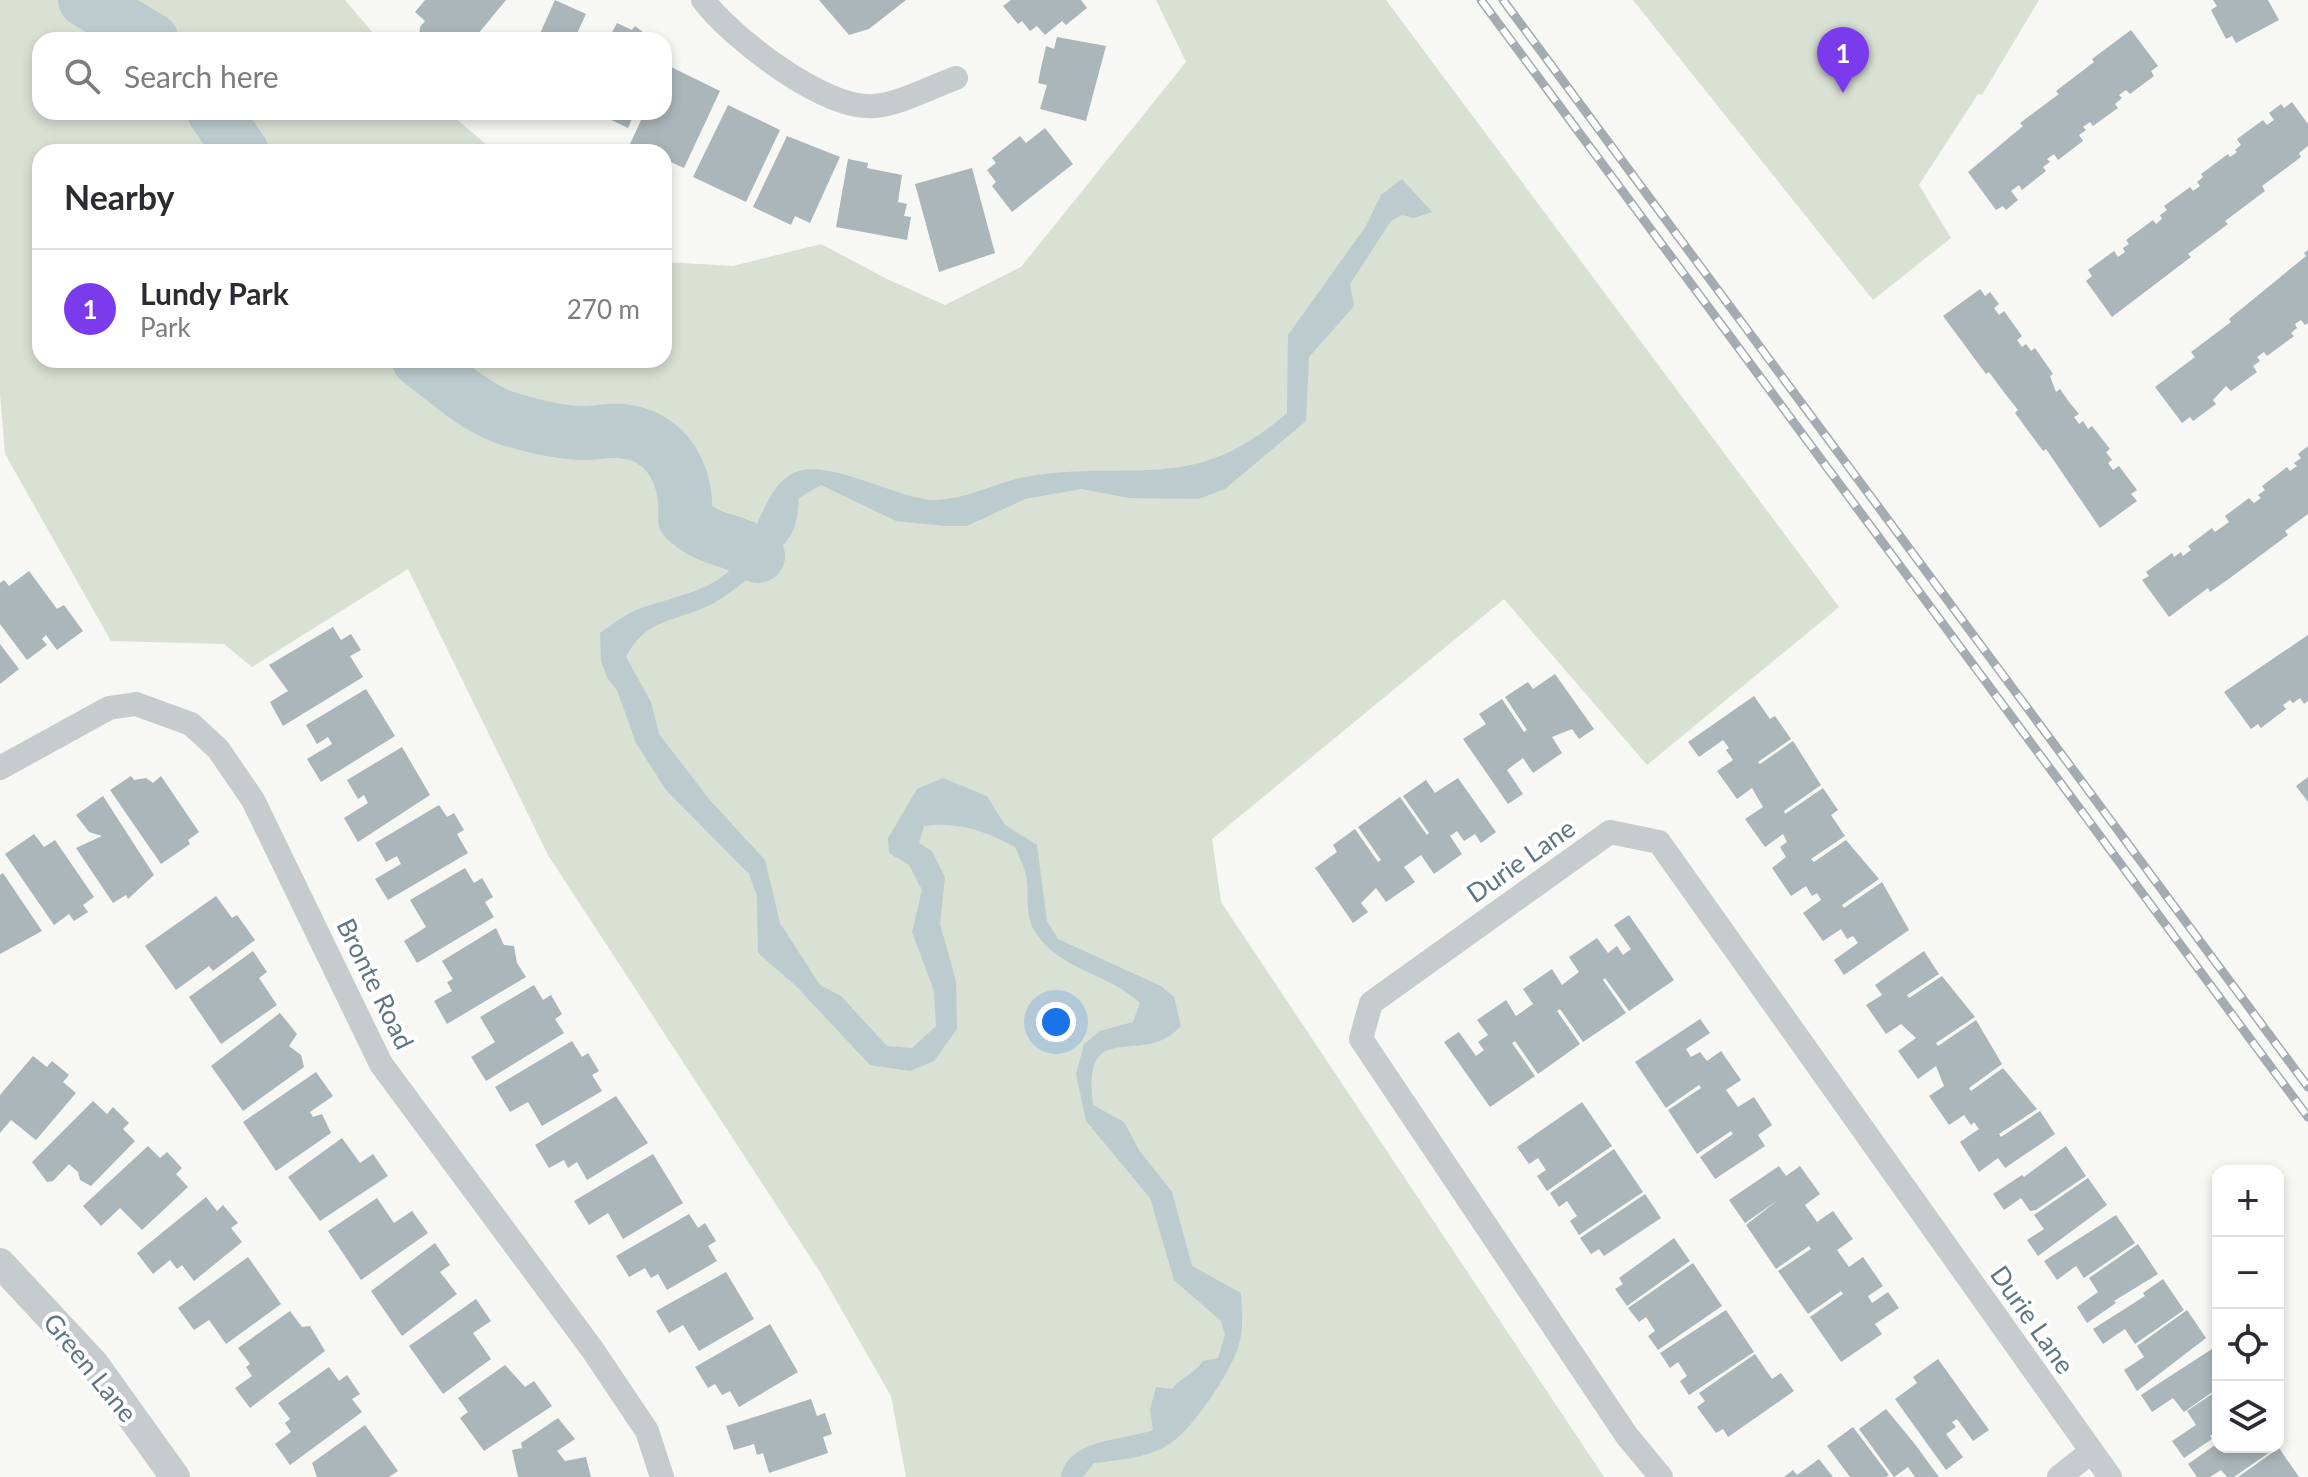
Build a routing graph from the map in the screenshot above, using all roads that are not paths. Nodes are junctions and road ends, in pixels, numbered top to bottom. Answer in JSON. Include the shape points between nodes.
{"nodes":[{"id":1,"x":703,"y":0,"type":"edge"},
{"id":2,"x":956,"y":78,"type":"dead end"},
{"id":3,"x":0,"y":768,"type":"edge"},
{"id":4,"x":0,"y":1263,"type":"edge"},
{"id":5,"x":2091,"y":1452,"type":"junction"},
{"id":6,"x":175,"y":1477,"type":"edge"},
{"id":7,"x":662,"y":1477,"type":"edge"},
{"id":8,"x":1661,"y":1477,"type":"edge"},
{"id":9,"x":2059,"y":1477,"type":"edge"},
{"id":10,"x":2110,"y":1477,"type":"edge"}],
"edges":[{"from":1,"to":2,"type":"street","via":[[769,62],[848,104],[875,106]]},
{"from":3,"to":7,"type":"street","name":"Bronte Road","via":[[109,708],[136,704],[191,724],[218,749],[253,800],[381,1064],[592,1349],[647,1431]]},
{"from":4,"to":6,"type":"street","name":"Green Lane","via":[[94,1364]]},
{"from":5,"to":8,"type":"street","name":"Durie Lane","via":[[1659,842],[1610,832],[1371,1003],[1361,1039],[1627,1436]]},
{"from":5,"to":9,"type":"street"},
{"from":5,"to":10,"type":"street","name":"Durie Lane"}]}
